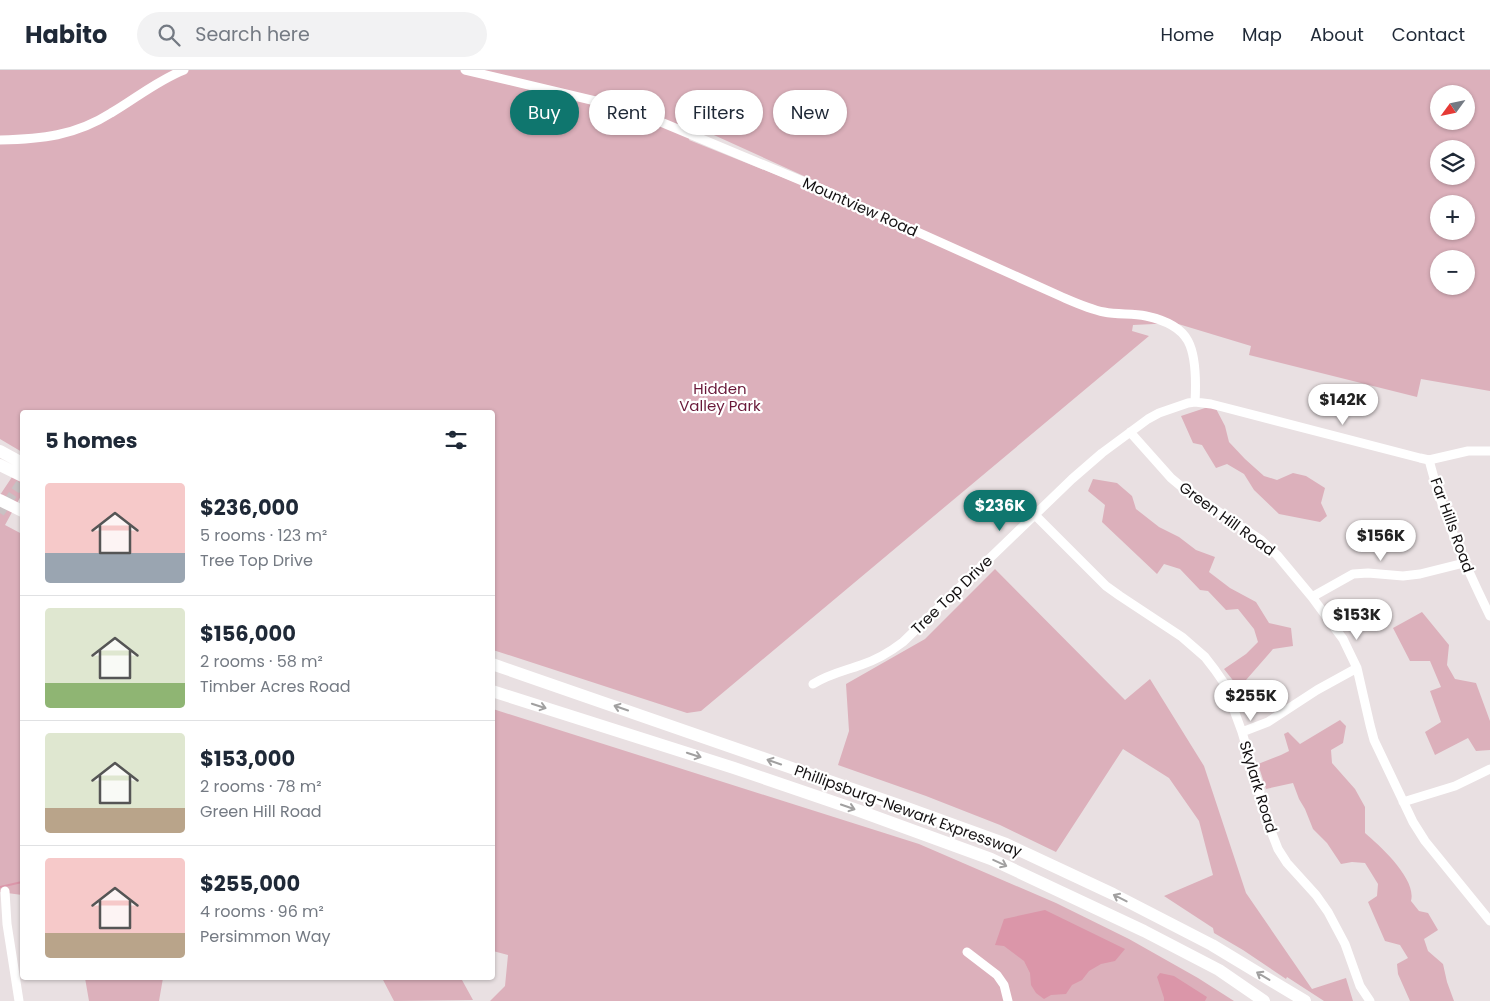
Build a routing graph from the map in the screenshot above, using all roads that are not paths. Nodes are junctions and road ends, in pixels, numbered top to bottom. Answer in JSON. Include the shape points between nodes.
{"nodes":[{"id":1,"x":184,"y":70,"type":"edge"},
{"id":2,"x":465,"y":70,"type":"edge"},
{"id":3,"x":0,"y":140,"type":"edge"},
{"id":4,"x":1195,"y":402,"type":"junction"},
{"id":5,"x":1130,"y":432,"type":"junction"},
{"id":6,"x":0,"y":451,"type":"edge"},
{"id":7,"x":1490,"y":451,"type":"edge"},
{"id":8,"x":1429,"y":460,"type":"junction"},
{"id":9,"x":20,"y":462,"type":"edge"},
{"id":10,"x":0,"y":465,"type":"edge"},
{"id":11,"x":20,"y":475,"type":"edge"},
{"id":12,"x":0,"y":500,"type":"edge"},
{"id":13,"x":20,"y":510,"type":"edge"},
{"id":14,"x":1035,"y":515,"type":"junction"},
{"id":15,"x":1464,"y":563,"type":"junction"},
{"id":16,"x":1312,"y":597,"type":"junction"},
{"id":17,"x":1490,"y":616,"type":"edge"},
{"id":18,"x":495,"y":665,"type":"edge"},
{"id":19,"x":1357,"y":668,"type":"junction"},
{"id":20,"x":813,"y":684,"type":"dead end"},
{"id":21,"x":495,"y":692,"type":"edge"},
{"id":22,"x":1242,"y":732,"type":"junction"},
{"id":23,"x":1490,"y":769,"type":"edge"},
{"id":24,"x":1403,"y":802,"type":"junction"},
{"id":25,"x":6,"y":891,"type":"dead end"},
{"id":26,"x":1490,"y":921,"type":"edge"},
{"id":27,"x":3,"y":924,"type":"edge"},
{"id":28,"x":967,"y":952,"type":"dead end"},
{"id":29,"x":19,"y":1001,"type":"edge"},
{"id":30,"x":1008,"y":1001,"type":"edge"},
{"id":31,"x":1264,"y":1001,"type":"edge"},
{"id":32,"x":1304,"y":1001,"type":"edge"},
{"id":33,"x":1370,"y":1001,"type":"edge"}],
"edges":[{"from":1,"to":3,"type":"street","via":[[106,117],[80,128],[43,138]]},
{"from":2,"to":4,"type":"street","name":"Mountview Road","via":[[633,111],[824,190],[1060,296],[1108,313],[1145,316],[1168,324],[1188,341],[1193,361]]},
{"from":4,"to":5,"type":"street","name":"Tree Top Drive","via":[[1159,413]]},
{"from":4,"to":8,"type":"street","name":"Tree Top Drive"},
{"from":5,"to":14,"type":"street","name":"Tree Top Drive","via":[[1102,453]]},
{"from":5,"to":16,"type":"street","name":"Green Hill Road","via":[[1183,488],[1261,540]]},
{"from":6,"to":9,"type":"highway"},
{"from":7,"to":8,"type":"street","name":"Tree Top Drive","via":[[1468,451]]},
{"from":8,"to":15,"type":"street","name":"Far Hills Road"},
{"from":10,"to":11,"type":"highway"},
{"from":12,"to":13,"type":"highway"},
{"from":14,"to":20,"type":"street","name":"Tree Top Drive","via":[[903,642],[871,661],[828,675]]},
{"from":14,"to":22,"type":"street","name":"Skylark Road","via":[[1106,586],[1176,632],[1205,658],[1224,683]]},
{"from":15,"to":16,"type":"street","via":[[1403,576],[1354,574]]},
{"from":15,"to":17,"type":"street","name":"Far Hills Road"},
{"from":16,"to":19,"type":"street","name":"Green Hill Road","via":[[1343,639]]},
{"from":32,"to":18,"type":"highway","name":"Phillipsburg-Newark Expressway","one_way":true,"via":[[1203,941],[1006,844]]},
{"from":19,"to":22,"type":"street","via":[[1268,722]]},
{"from":19,"to":24,"type":"street","name":"Green Hill Road","via":[[1374,740]]},
{"from":21,"to":31,"type":"highway","name":"Phillipsburg-Newark Expressway","one_way":true,"via":[[734,768],[991,859],[1219,970]]},
{"from":22,"to":33,"type":"street","name":"Skylark Road","via":[[1278,849],[1328,912],[1345,944],[1360,986]]},
{"from":23,"to":24,"type":"street","via":[[1455,786]]},
{"from":24,"to":26,"type":"street","name":"Green Hill Road","via":[[1425,841]]},
{"from":25,"to":27,"type":"street"},
{"from":27,"to":29,"type":"street"},
{"from":28,"to":30,"type":"street","via":[[997,975],[1004,985]]}]}
